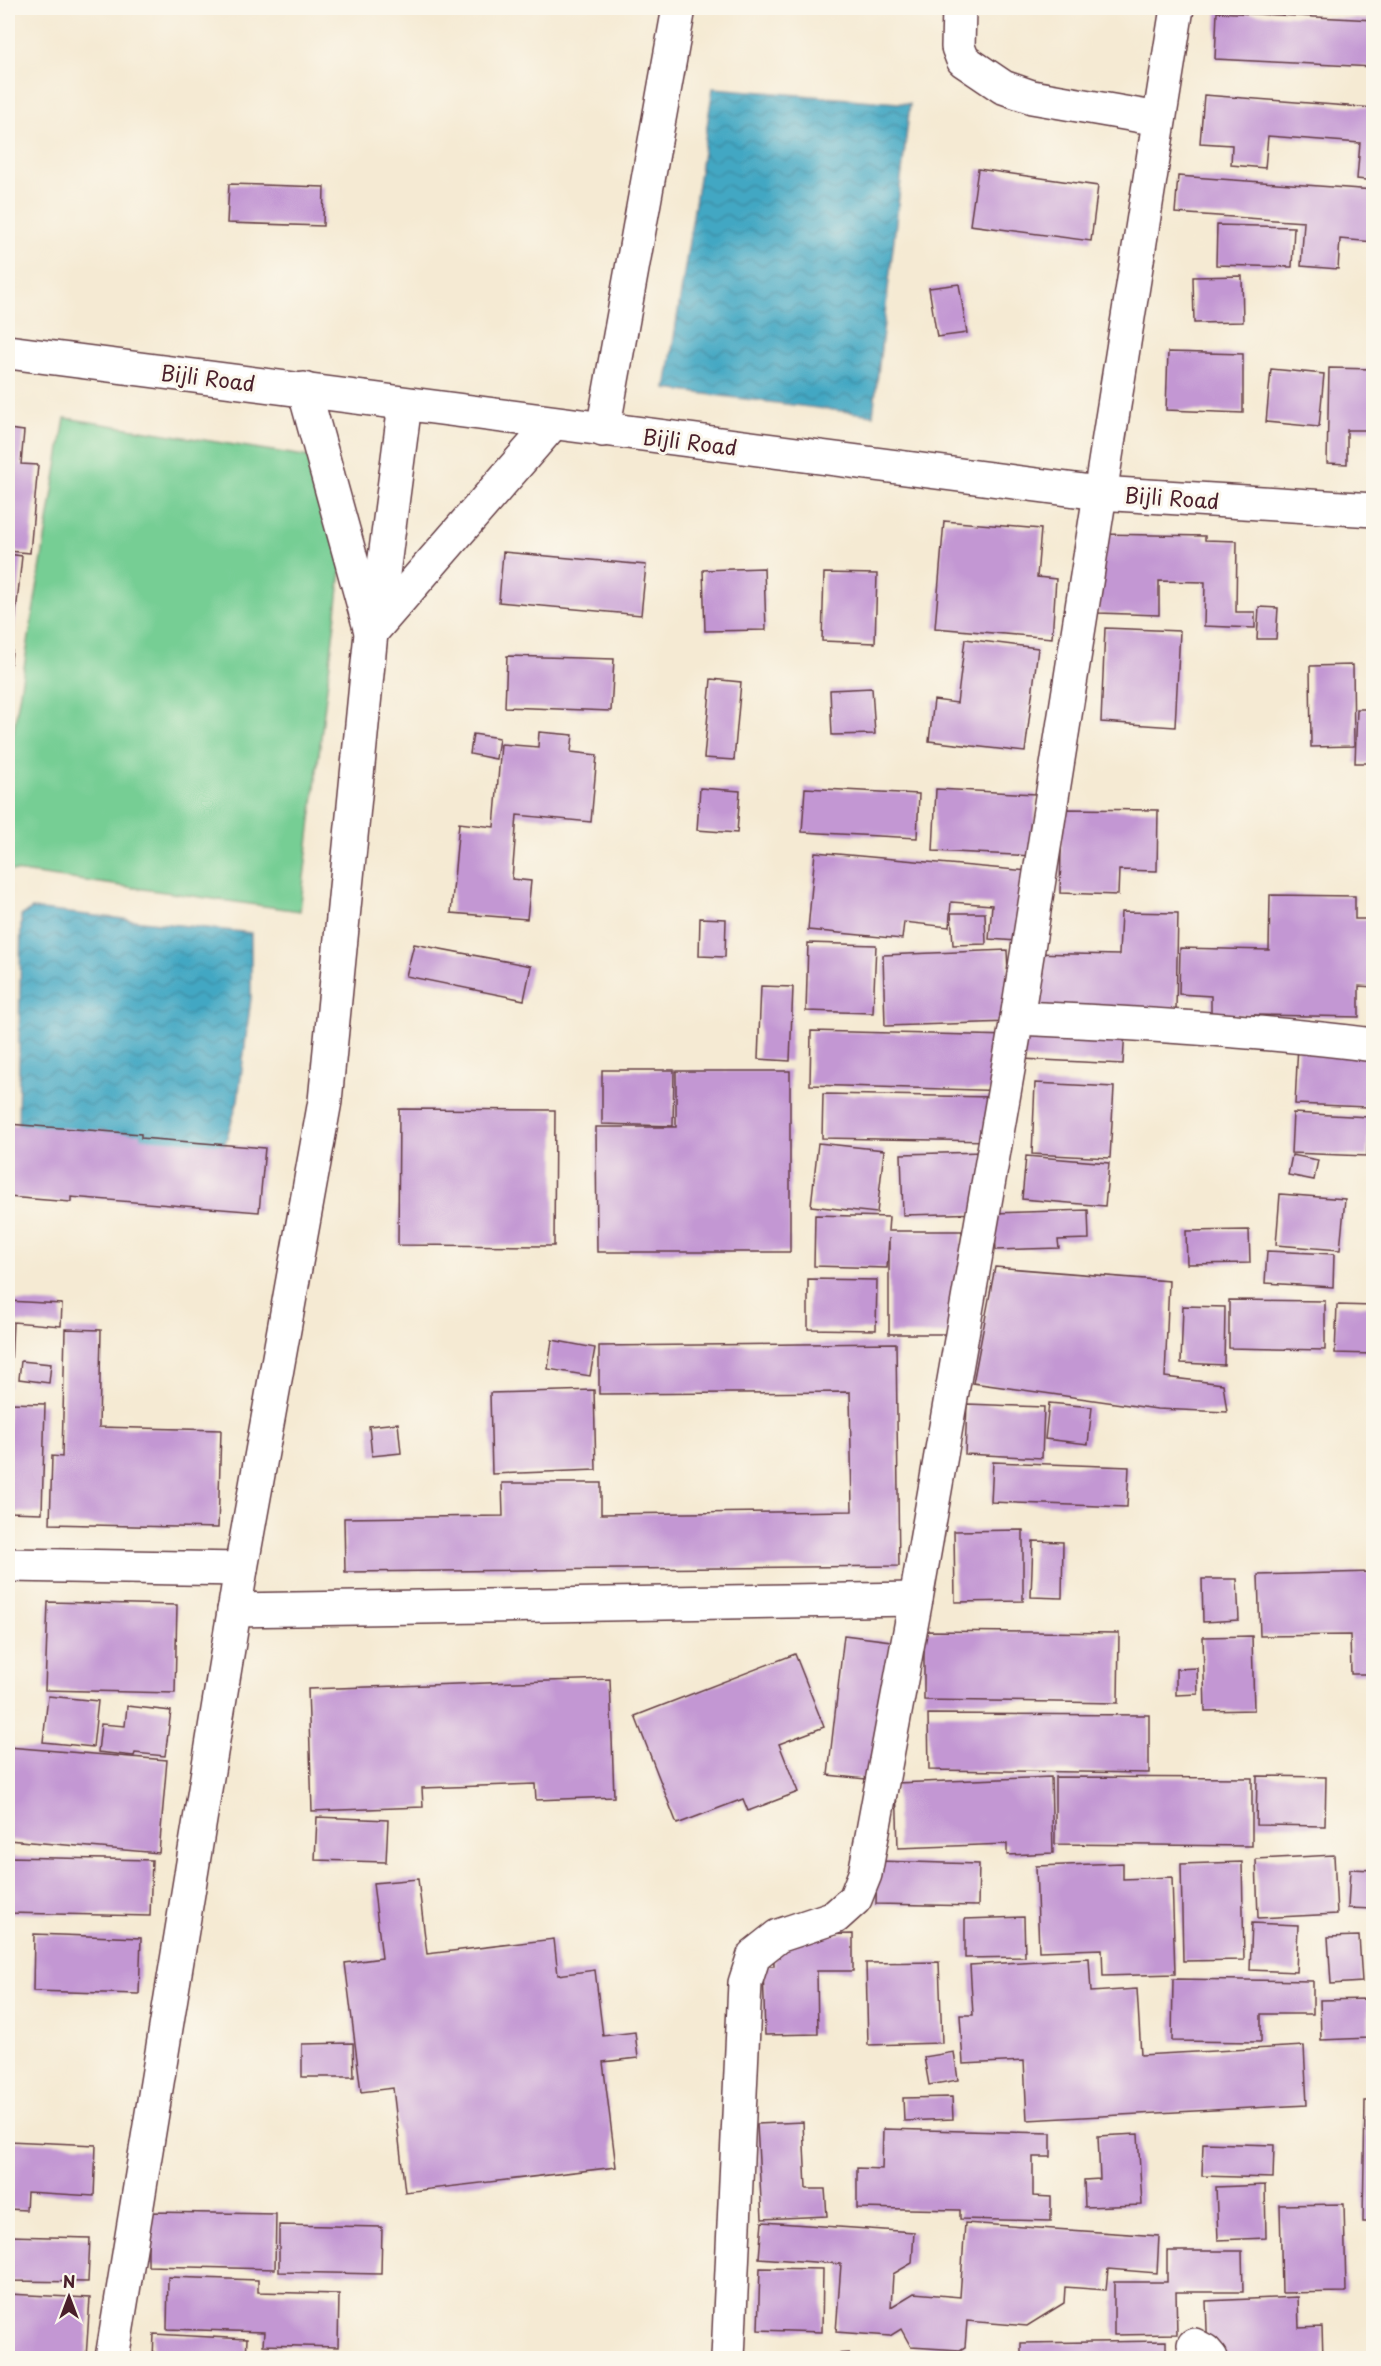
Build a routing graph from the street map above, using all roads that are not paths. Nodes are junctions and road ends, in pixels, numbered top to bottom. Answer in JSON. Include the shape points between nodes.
{"nodes":[{"id":1,"x":679,"y":8,"type":"edge"},
{"id":2,"x":959,"y":8,"type":"edge"},
{"id":3,"x":1177,"y":8,"type":"edge"},
{"id":4,"x":1159,"y":119,"type":"junction"},
{"id":5,"x":8,"y":352,"type":"edge"},
{"id":6,"x":304,"y":389,"type":"junction"},
{"id":7,"x":405,"y":404,"type":"junction"},
{"id":8,"x":553,"y":423,"type":"junction"},
{"id":9,"x":603,"y":430,"type":"junction"},
{"id":10,"x":1099,"y":493,"type":"junction"},
{"id":11,"x":1374,"y":510,"type":"edge"},
{"id":12,"x":371,"y":633,"type":"junction"},
{"id":13,"x":1017,"y":1018,"type":"junction"},
{"id":14,"x":1374,"y":1045,"type":"edge"},
{"id":15,"x":8,"y":1564,"type":"edge"},
{"id":16,"x":241,"y":1569,"type":"junction"},
{"id":17,"x":916,"y":1599,"type":"junction"},
{"id":18,"x":234,"y":1610,"type":"junction"},
{"id":19,"x":112,"y":2358,"type":"edge"},
{"id":20,"x":728,"y":2358,"type":"edge"}],
"edges":[{"from":1,"to":9,"type":"street"},
{"from":2,"to":4,"type":"street","via":[[958,47],[963,60],[1003,87],[1032,97]]},
{"from":3,"to":4,"type":"street"},
{"from":4,"to":10,"type":"street"},
{"from":5,"to":6,"type":"street","name":"Bijli Road"},
{"from":6,"to":7,"type":"street","name":"Bijli Road"},
{"from":6,"to":12,"type":"street"},
{"from":7,"to":8,"type":"street","name":"Bijli Road"},
{"from":7,"to":12,"type":"street","via":[[382,581]]},
{"from":8,"to":9,"type":"street","name":"Bijli Road"},
{"from":8,"to":12,"type":"street"},
{"from":9,"to":10,"type":"street","name":"Bijli Road"},
{"from":10,"to":11,"type":"street","name":"Bijli Road"},
{"from":10,"to":13,"type":"street"},
{"from":12,"to":16,"type":"street","via":[[325,1101]]},
{"from":13,"to":14,"type":"street","via":[[1132,1023]]},
{"from":13,"to":17,"type":"street"},
{"from":15,"to":16,"type":"street"},
{"from":16,"to":18,"type":"street"},
{"from":17,"to":18,"type":"street"},
{"from":17,"to":20,"type":"street","via":[[866,1874],[855,1899],[835,1917],[778,1936],[754,1955],[745,1983]]},
{"from":18,"to":19,"type":"street"}]}
